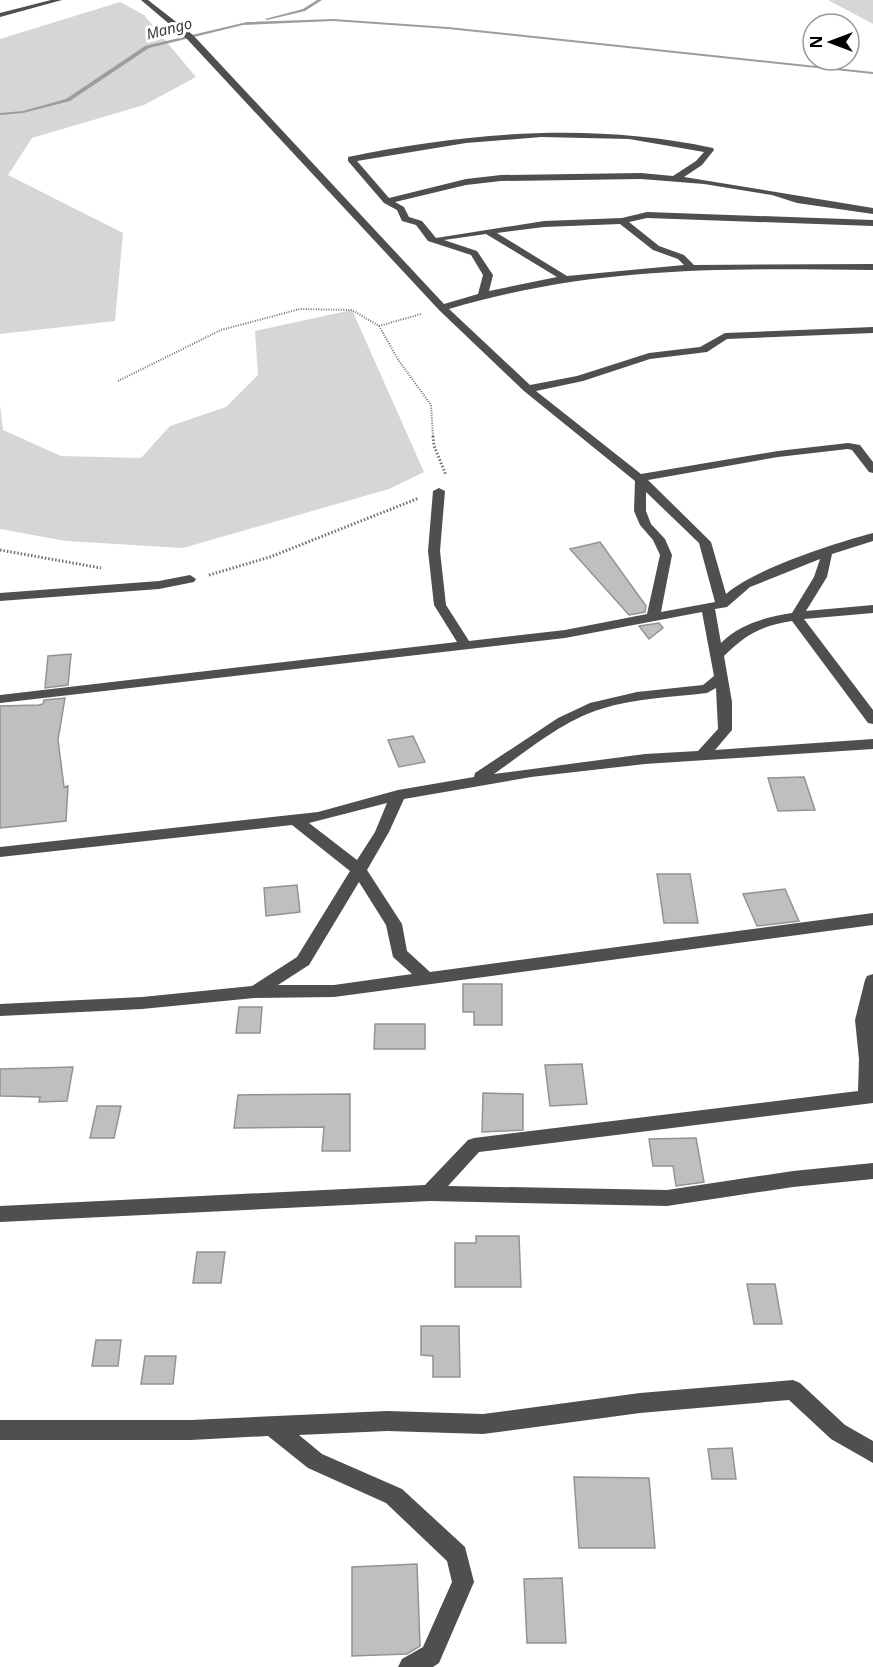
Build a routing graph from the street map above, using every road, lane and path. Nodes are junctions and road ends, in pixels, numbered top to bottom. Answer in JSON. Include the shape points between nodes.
{"nodes":[{"id":1,"x":59,"y":0,"type":"edge"},
{"id":2,"x":144,"y":0,"type":"edge"},
{"id":3,"x":0,"y":15,"type":"edge"},
{"id":4,"x":676,"y":178,"type":"junction"},
{"id":5,"x":387,"y":201,"type":"junction"},
{"id":6,"x":873,"y":211,"type":"edge"},
{"id":7,"x":622,"y":221,"type":"junction"},
{"id":8,"x":873,"y":222,"type":"edge"},
{"id":9,"x":486,"y":231,"type":"junction"},
{"id":10,"x":431,"y":239,"type":"junction"},
{"id":11,"x":690,"y":266,"type":"junction"},
{"id":12,"x":873,"y":267,"type":"edge"},
{"id":13,"x":563,"y":277,"type":"junction"},
{"id":14,"x":483,"y":294,"type":"junction"},
{"id":15,"x":442,"y":308,"type":"junction"},
{"id":16,"x":379,"y":326,"type":"junction"},
{"id":17,"x":873,"y":330,"type":"edge"},
{"id":18,"x":118,"y":381,"type":"dead end"},
{"id":19,"x":528,"y":389,"type":"junction"},
{"id":20,"x":873,"y":470,"type":"edge"},
{"id":21,"x":640,"y":479,"type":"junction"},
{"id":22,"x":439,"y":491,"type":"junction"},
{"id":23,"x":873,"y":537,"type":"edge"},
{"id":24,"x":0,"y":550,"type":"edge"},
{"id":25,"x":826,"y":552,"type":"junction"},
{"id":26,"x":109,"y":570,"type":"dead end"},
{"id":27,"x":190,"y":579,"type":"joint"},
{"id":28,"x":0,"y":597,"type":"edge"},
{"id":29,"x":722,"y":604,"type":"junction"},
{"id":30,"x":708,"y":607,"type":"junction"},
{"id":31,"x":873,"y":609,"type":"edge"},
{"id":32,"x":796,"y":617,"type":"junction"},
{"id":33,"x":653,"y":618,"type":"junction"},
{"id":34,"x":465,"y":645,"type":"junction"},
{"id":35,"x":718,"y":654,"type":"junction"},
{"id":36,"x":721,"y":677,"type":"junction"},
{"id":37,"x":0,"y":699,"type":"edge"},
{"id":38,"x":873,"y":720,"type":"edge"},
{"id":39,"x":873,"y":744,"type":"edge"},
{"id":40,"x":702,"y":755,"type":"junction"},
{"id":41,"x":472,"y":780,"type":"junction"},
{"id":42,"x":398,"y":795,"type":"junction"},
{"id":43,"x":295,"y":820,"type":"junction"},
{"id":44,"x":0,"y":852,"type":"edge"},
{"id":45,"x":359,"y":870,"type":"junction"},
{"id":46,"x":873,"y":919,"type":"edge"},
{"id":47,"x":427,"y":979,"type":"junction"},
{"id":48,"x":873,"y":980,"type":"edge"},
{"id":49,"x":254,"y":992,"type":"junction"},
{"id":50,"x":0,"y":1010,"type":"edge"},
{"id":51,"x":870,"y":1097,"type":"edge"},
{"id":52,"x":873,"y":1171,"type":"edge"},
{"id":53,"x":430,"y":1193,"type":"junction"},
{"id":54,"x":0,"y":1214,"type":"edge"},
{"id":55,"x":271,"y":1426,"type":"junction"},
{"id":56,"x":0,"y":1430,"type":"edge"},
{"id":57,"x":873,"y":1453,"type":"edge"},
{"id":58,"x":410,"y":1667,"type":"edge"}],
"edges":[{"from":1,"to":3,"type":"street"},
{"from":2,"to":15,"type":"street","via":[[190,37]]},
{"from":4,"to":5,"type":"street","via":[[501,178],[466,182]]},
{"from":4,"to":5,"type":"street","via":[[699,163],[710,150],[628,137],[541,135],[466,141],[351,159]]},
{"from":4,"to":6,"type":"street"},
{"from":5,"to":10,"type":"street","via":[[401,208],[405,219],[419,223]]},
{"from":7,"to":8,"type":"street","via":[[647,215],[676,215]]},
{"from":7,"to":9,"type":"street"},
{"from":7,"to":11,"type":"street","via":[[656,248],[681,257]]},
{"from":9,"to":10,"type":"street"},
{"from":9,"to":13,"type":"street"},
{"from":10,"to":14,"type":"street","via":[[474,253],[488,276]]},
{"from":11,"to":12,"type":"street"},
{"from":11,"to":13,"type":"street"},
{"from":13,"to":14,"type":"street"},
{"from":14,"to":15,"type":"street"},
{"from":15,"to":16,"type":"path"},
{"from":15,"to":19,"type":"street"},
{"from":16,"to":18,"type":"path","via":[[352,310],[300,309],[221,330]]},
{"from":16,"to":22,"type":"path","via":[[430,405],[434,446],[451,486]]},
{"from":17,"to":19,"type":"street","via":[[725,336],[703,350],[649,356],[579,379]]},
{"from":19,"to":21,"type":"street"},
{"from":20,"to":21,"type":"street","via":[[856,447],[848,446],[778,454]]},
{"from":21,"to":29,"type":"street","via":[[705,542]]},
{"from":21,"to":33,"type":"street","via":[[640,511],[666,555]]},
{"from":22,"to":27,"type":"path","via":[[270,557]]},
{"from":22,"to":34,"type":"street","via":[[434,551],[440,605]]},
{"from":23,"to":25,"type":"street"},
{"from":24,"to":26,"type":"path"},
{"from":25,"to":29,"type":"street","via":[[746,584]]},
{"from":25,"to":32,"type":"street","via":[[822,575]]},
{"from":27,"to":28,"type":"street","via":[[159,585]]},
{"from":29,"to":30,"type":"street"},
{"from":30,"to":33,"type":"street"},
{"from":30,"to":35,"type":"street"},
{"from":31,"to":32,"type":"street"},
{"from":32,"to":35,"type":"street","via":[[740,634]]},
{"from":32,"to":38,"type":"street"},
{"from":33,"to":34,"type":"street","via":[[565,634]]},
{"from":34,"to":37,"type":"street"},
{"from":35,"to":36,"type":"street"},
{"from":36,"to":40,"type":"street","via":[[725,730]]},
{"from":36,"to":41,"type":"street","via":[[707,689],[637,696],[595,706],[564,721]]},
{"from":39,"to":40,"type":"street"},
{"from":40,"to":41,"type":"street"},
{"from":41,"to":42,"type":"street"},
{"from":42,"to":43,"type":"street"},
{"from":42,"to":45,"type":"street"},
{"from":43,"to":44,"type":"street"},
{"from":43,"to":45,"type":"street"},
{"from":45,"to":47,"type":"street","via":[[394,924],[399,954]]},
{"from":45,"to":49,"type":"street","via":[[303,961]]},
{"from":46,"to":47,"type":"street"},
{"from":47,"to":49,"type":"street","via":[[334,991]]},
{"from":48,"to":51,"type":"street","via":[[863,1020]]},
{"from":49,"to":50,"type":"street","via":[[142,1003]]},
{"from":51,"to":53,"type":"street","via":[[474,1145]]},
{"from":52,"to":53,"type":"street","via":[[667,1197]]},
{"from":53,"to":54,"type":"street"},
{"from":55,"to":56,"type":"street"},
{"from":55,"to":57,"type":"street","via":[[387,1421],[483,1424],[640,1402],[793,1390],[838,1432]]},
{"from":55,"to":58,"type":"street","via":[[315,1461],[394,1496],[457,1554],[463,1582],[431,1654]]}]}
